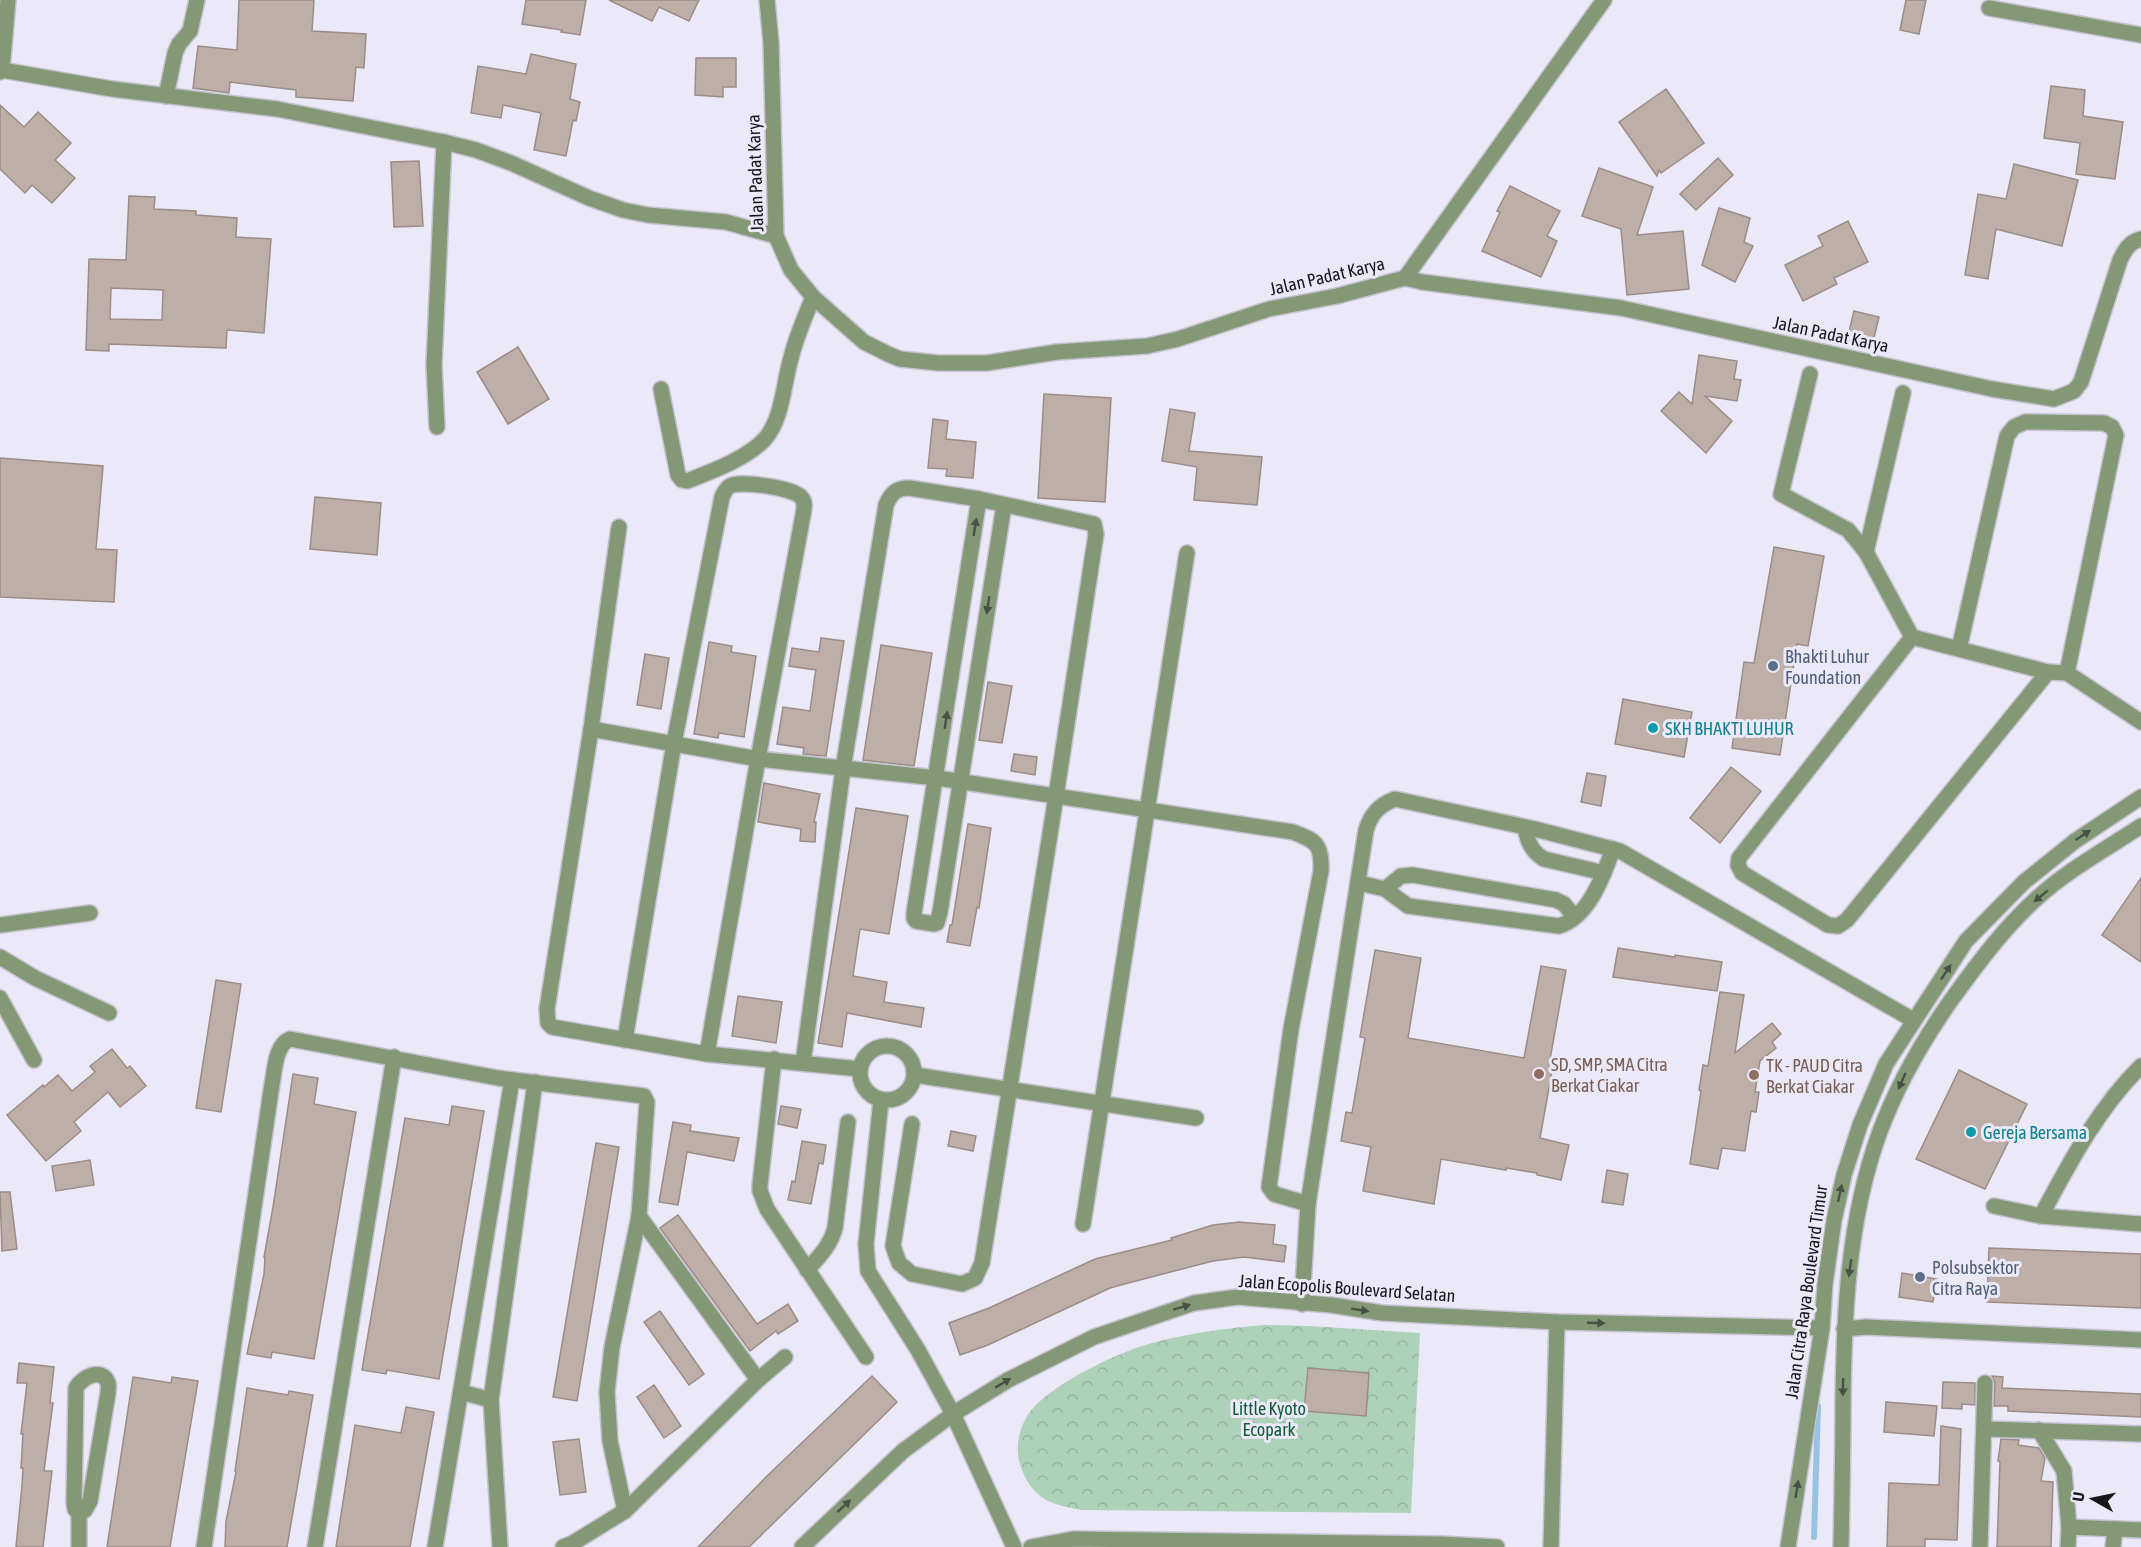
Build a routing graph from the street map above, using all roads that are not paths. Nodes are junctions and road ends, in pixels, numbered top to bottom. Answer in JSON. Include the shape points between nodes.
{"nodes":[{"id":1,"x":8,"y":0,"type":"edge"},
{"id":2,"x":197,"y":0,"type":"edge"},
{"id":3,"x":767,"y":0,"type":"edge"},
{"id":4,"x":1604,"y":0,"type":"edge"},
{"id":5,"x":1989,"y":8,"type":"dead end"},
{"id":6,"x":2141,"y":35,"type":"edge"},
{"id":7,"x":1,"y":71,"type":"edge"},
{"id":8,"x":165,"y":96,"type":"junction"},
{"id":9,"x":444,"y":142,"type":"junction"},
{"id":10,"x":776,"y":236,"type":"junction"},
{"id":11,"x":2141,"y":239,"type":"edge"},
{"id":12,"x":1405,"y":278,"type":"junction"},
{"id":13,"x":813,"y":297,"type":"junction"},
{"id":14,"x":1810,"y":374,"type":"dead end"},
{"id":15,"x":661,"y":389,"type":"dead end"},
{"id":16,"x":1904,"y":393,"type":"dead end"},
{"id":17,"x":437,"y":427,"type":"dead end"},
{"id":18,"x":979,"y":499,"type":"junction"},
{"id":19,"x":1004,"y":505,"type":"junction"},
{"id":20,"x":619,"y":527,"type":"dead end"},
{"id":21,"x":1866,"y":552,"type":"junction"},
{"id":22,"x":1187,"y":553,"type":"dead end"},
{"id":23,"x":1912,"y":637,"type":"junction"},
{"id":24,"x":1959,"y":649,"type":"junction"},
{"id":25,"x":2048,"y":672,"type":"junction"},
{"id":26,"x":2067,"y":673,"type":"junction"},
{"id":27,"x":2141,"y":722,"type":"edge"},
{"id":28,"x":591,"y":729,"type":"junction"},
{"id":29,"x":674,"y":743,"type":"junction"},
{"id":30,"x":758,"y":759,"type":"junction"},
{"id":31,"x":843,"y":769,"type":"junction"},
{"id":32,"x":937,"y":778,"type":"junction"},
{"id":33,"x":961,"y":781,"type":"junction"},
{"id":34,"x":1056,"y":796,"type":"junction"},
{"id":35,"x":2141,"y":797,"type":"edge"},
{"id":36,"x":1148,"y":810,"type":"junction"},
{"id":37,"x":2141,"y":826,"type":"edge"},
{"id":38,"x":1525,"y":828,"type":"junction"},
{"id":39,"x":1612,"y":849,"type":"junction"},
{"id":40,"x":1604,"y":873,"type":"junction"},
{"id":41,"x":1359,"y":883,"type":"junction"},
{"id":42,"x":1385,"y":889,"type":"junction"},
{"id":43,"x":90,"y":913,"type":"dead end"},
{"id":44,"x":1574,"y":916,"type":"junction"},
{"id":45,"x":0,"y":925,"type":"edge"},
{"id":46,"x":0,"y":957,"type":"edge"},
{"id":47,"x":0,"y":998,"type":"edge"},
{"id":48,"x":109,"y":1013,"type":"dead end"},
{"id":49,"x":1913,"y":1020,"type":"junction"},
{"id":50,"x":625,"y":1040,"type":"junction"},
{"id":51,"x":708,"y":1054,"type":"junction"},
{"id":52,"x":394,"y":1057,"type":"junction"},
{"id":53,"x":774,"y":1059,"type":"junction"},
{"id":54,"x":34,"y":1060,"type":"dead end"},
{"id":55,"x":803,"y":1063,"type":"junction"},
{"id":56,"x":2141,"y":1066,"type":"edge"},
{"id":57,"x":860,"y":1069,"type":"junction"},
{"id":58,"x":915,"y":1075,"type":"junction"},
{"id":59,"x":512,"y":1080,"type":"junction"},
{"id":60,"x":535,"y":1082,"type":"junction"},
{"id":61,"x":1010,"y":1090,"type":"junction"},
{"id":62,"x":881,"y":1100,"type":"junction"},
{"id":63,"x":1102,"y":1103,"type":"junction"},
{"id":64,"x":1196,"y":1118,"type":"dead end"},
{"id":65,"x":848,"y":1122,"type":"dead end"},
{"id":66,"x":912,"y":1124,"type":"dead end"},
{"id":67,"x":1308,"y":1204,"type":"junction"},
{"id":68,"x":1994,"y":1206,"type":"dead end"},
{"id":69,"x":639,"y":1216,"type":"junction"},
{"id":70,"x":2041,"y":1216,"type":"junction"},
{"id":71,"x":1083,"y":1224,"type":"dead end"},
{"id":72,"x":2141,"y":1224,"type":"edge"},
{"id":73,"x":807,"y":1270,"type":"junction"},
{"id":74,"x":1302,"y":1304,"type":"junction"},
{"id":75,"x":1557,"y":1328,"type":"junction"},
{"id":76,"x":1822,"y":1328,"type":"junction"},
{"id":77,"x":1844,"y":1329,"type":"junction"},
{"id":78,"x":2141,"y":1340,"type":"edge"},
{"id":79,"x":785,"y":1357,"type":"dead end"},
{"id":80,"x":867,"y":1357,"type":"dead end"},
{"id":81,"x":758,"y":1380,"type":"junction"},
{"id":82,"x":1985,"y":1383,"type":"dead end"},
{"id":83,"x":461,"y":1392,"type":"junction"},
{"id":84,"x":491,"y":1400,"type":"junction"},
{"id":85,"x":953,"y":1414,"type":"junction"},
{"id":86,"x":1985,"y":1429,"type":"junction"},
{"id":87,"x":2039,"y":1430,"type":"junction"},
{"id":88,"x":2141,"y":1434,"type":"edge"},
{"id":89,"x":625,"y":1511,"type":"junction"},
{"id":90,"x":80,"y":1514,"type":"junction"},
{"id":91,"x":2069,"y":1527,"type":"junction"},
{"id":92,"x":2115,"y":1529,"type":"junction"},
{"id":93,"x":2141,"y":1530,"type":"edge"},
{"id":94,"x":79,"y":1547,"type":"edge"},
{"id":95,"x":204,"y":1547,"type":"edge"},
{"id":96,"x":315,"y":1547,"type":"edge"},
{"id":97,"x":435,"y":1547,"type":"edge"},
{"id":98,"x":500,"y":1547,"type":"edge"},
{"id":99,"x":562,"y":1547,"type":"edge"},
{"id":100,"x":802,"y":1547,"type":"edge"},
{"id":101,"x":1014,"y":1547,"type":"edge"},
{"id":102,"x":1031,"y":1547,"type":"edge"},
{"id":103,"x":1497,"y":1547,"type":"edge"},
{"id":104,"x":1551,"y":1547,"type":"edge"},
{"id":105,"x":1788,"y":1547,"type":"edge"},
{"id":106,"x":1841,"y":1547,"type":"edge"},
{"id":107,"x":1980,"y":1547,"type":"edge"},
{"id":108,"x":2068,"y":1547,"type":"edge"},
{"id":109,"x":2113,"y":1547,"type":"edge"}],
"edges":[{"from":1,"to":7,"type":"street"},
{"from":2,"to":8,"type":"street","via":[[190,31],[175,53]]},
{"from":3,"to":10,"type":"street","name":"Jalan Padat Karya"},
{"from":4,"to":12,"type":"street"},
{"from":5,"to":6,"type":"street"},
{"from":7,"to":8,"type":"street"},
{"from":8,"to":9,"type":"street","via":[[277,109]]},
{"from":9,"to":10,"type":"street","via":[[511,163],[623,210],[726,222]]},
{"from":9,"to":17,"type":"street","via":[[434,365]]},
{"from":10,"to":13,"type":"street","name":"Jalan Padat Karya","via":[[791,270]]},
{"from":11,"to":12,"type":"street","name":"Jalan Padat Karya","via":[[2126,248],[2120,260],[2081,382],[2074,391],[2054,399],[1621,308]]},
{"from":12,"to":13,"type":"street","name":"Jalan Padat Karya","via":[[1269,309],[1147,346],[1057,352],[987,363],[900,359],[864,342]]},
{"from":13,"to":15,"type":"street","via":[[792,354],[772,430],[751,450],[718,469],[682,480]]},
{"from":14,"to":21,"type":"street","via":[[1781,494],[1848,530]]},
{"from":16,"to":21,"type":"street"},
{"from":18,"to":19,"type":"street"},
{"from":18,"to":31,"type":"street","via":[[909,488],[901,488],[890,496]]},
{"from":32,"to":18,"type":"street","one_way":true},
{"from":19,"to":33,"type":"street","one_way":true},
{"from":19,"to":34,"type":"street","via":[[1094,524],[1096,529]]},
{"from":20,"to":28,"type":"street"},
{"from":21,"to":23,"type":"street"},
{"from":22,"to":36,"type":"street"},
{"from":23,"to":24,"type":"street"},
{"from":23,"to":25,"type":"street","via":[[1739,858],[1742,873],[1828,925],[1838,926],[1847,920]]},
{"from":24,"to":25,"type":"street"},
{"from":24,"to":26,"type":"street","via":[[2007,436],[2025,422],[2104,423],[2116,435]]},
{"from":25,"to":26,"type":"street"},
{"from":26,"to":27,"type":"street"},
{"from":28,"to":29,"type":"street"},
{"from":28,"to":50,"type":"street","via":[[546,1016],[552,1027]]},
{"from":29,"to":30,"type":"street"},
{"from":29,"to":30,"type":"street","via":[[726,489],[740,484],[791,490],[804,501],[804,516]]},
{"from":29,"to":50,"type":"street"},
{"from":30,"to":31,"type":"street"},
{"from":30,"to":51,"type":"street"},
{"from":31,"to":32,"type":"street"},
{"from":31,"to":55,"type":"street"},
{"from":32,"to":33,"type":"street"},
{"from":32,"to":33,"type":"street","via":[[914,918],[933,924],[940,912]]},
{"from":33,"to":34,"type":"street"},
{"from":34,"to":36,"type":"street"},
{"from":34,"to":61,"type":"street"},
{"from":49,"to":35,"type":"street","name":"Jalan Citra Raya Boulevard Timur","one_way":true,"via":[[1966,941],[2024,882],[2075,841]]},
{"from":36,"to":63,"type":"street"},
{"from":36,"to":67,"type":"street","via":[[1293,832],[1312,840],[1322,854],[1269,1187],[1274,1194]]},
{"from":37,"to":77,"type":"street","one_way":true,"via":[[2037,898],[1983,954],[1930,1030],[1879,1134],[1866,1179],[1847,1286]]},
{"from":38,"to":39,"type":"street"},
{"from":38,"to":40,"type":"street","via":[[1529,844],[1544,859]]},
{"from":38,"to":41,"type":"street","via":[[1395,799],[1383,803],[1369,820]]},
{"from":39,"to":40,"type":"street"},
{"from":39,"to":49,"type":"street"},
{"from":40,"to":44,"type":"street","via":[[1584,909]]},
{"from":41,"to":42,"type":"street"},
{"from":41,"to":67,"type":"street"},
{"from":42,"to":44,"type":"street","via":[[1408,906],[1481,917],[1559,926]]},
{"from":42,"to":44,"type":"street","via":[[1401,876],[1413,875],[1556,900]]},
{"from":43,"to":45,"type":"street"},
{"from":46,"to":48,"type":"street"},
{"from":47,"to":54,"type":"street"},
{"from":76,"to":49,"type":"street","name":"Jalan Citra Raya Boulevard Timur","one_way":true,"via":[[1826,1273],[1844,1175],[1886,1064]]},
{"from":50,"to":51,"type":"street"},
{"from":51,"to":53,"type":"street"},
{"from":52,"to":59,"type":"street"},
{"from":52,"to":95,"type":"street","via":[[290,1039],[280,1048]]},
{"from":52,"to":96,"type":"street"},
{"from":53,"to":55,"type":"street"},
{"from":53,"to":73,"type":"street","via":[[760,1191],[767,1209]]},
{"from":55,"to":57,"type":"street"},
{"from":56,"to":70,"type":"street","via":[[2126,1080],[2087,1134]]},
{"from":57,"to":58,"type":"street","via":[[869,1053],[886,1046],[903,1051],[914,1066]]},
{"from":57,"to":62,"type":"street","via":[[864,1089]]},
{"from":58,"to":61,"type":"street"},
{"from":58,"to":62,"type":"street","via":[[907,1092],[899,1098]]},
{"from":59,"to":60,"type":"street"},
{"from":59,"to":83,"type":"street"},
{"from":60,"to":69,"type":"street","via":[[647,1098]]},
{"from":60,"to":84,"type":"street"},
{"from":61,"to":63,"type":"street"},
{"from":61,"to":66,"type":"street","via":[[982,1263],[975,1278],[962,1284],[912,1274],[899,1263],[893,1246]]},
{"from":62,"to":85,"type":"street","via":[[866,1244],[868,1271]]},
{"from":63,"to":64,"type":"street"},
{"from":63,"to":71,"type":"street"},
{"from":65,"to":73,"type":"street","via":[[835,1228],[831,1242]]},
{"from":67,"to":74,"type":"street"},
{"from":68,"to":70,"type":"street"},
{"from":69,"to":81,"type":"street"},
{"from":69,"to":89,"type":"street","via":[[608,1382],[610,1442]]},
{"from":70,"to":72,"type":"street"},
{"from":73,"to":80,"type":"street"},
{"from":74,"to":75,"type":"street","name":"Jalan Ecopolis Boulevard Selatan","one_way":true},
{"from":85,"to":74,"type":"street","name":"Jalan Ecopolis Boulevard Selatan","one_way":true,"via":[[1008,1380],[1094,1337],[1155,1315],[1194,1303],[1238,1297]]},
{"from":75,"to":76,"type":"street","name":"Jalan Ecopolis Boulevard Selatan","one_way":true},
{"from":75,"to":104,"type":"street"},
{"from":105,"to":76,"type":"street","name":"Jalan Citra Raya Boulevard Timur","one_way":true},
{"from":77,"to":78,"type":"street"},
{"from":77,"to":106,"type":"street","one_way":true},
{"from":79,"to":81,"type":"street"},
{"from":81,"to":89,"type":"street"},
{"from":82,"to":86,"type":"street"},
{"from":83,"to":84,"type":"street"},
{"from":83,"to":97,"type":"street"},
{"from":84,"to":98,"type":"street"},
{"from":100,"to":85,"type":"street","name":"Jalan Ecopolis Boulevard Selatan","one_way":true,"via":[[903,1450]]},
{"from":85,"to":101,"type":"street"},
{"from":86,"to":87,"type":"street"},
{"from":86,"to":107,"type":"street"},
{"from":87,"to":88,"type":"street"},
{"from":87,"to":91,"type":"street","via":[[2064,1471]]},
{"from":89,"to":99,"type":"street"},
{"from":90,"to":90,"type":"street","via":[[74,1503],[76,1388],[82,1378],[103,1376],[108,1382],[108,1393],[90,1501]]},
{"from":90,"to":94,"type":"street"},
{"from":91,"to":92,"type":"street"},
{"from":91,"to":108,"type":"street"},
{"from":92,"to":93,"type":"street"},
{"from":92,"to":109,"type":"street"},
{"from":102,"to":103,"type":"street","via":[[1073,1539]]}]}
